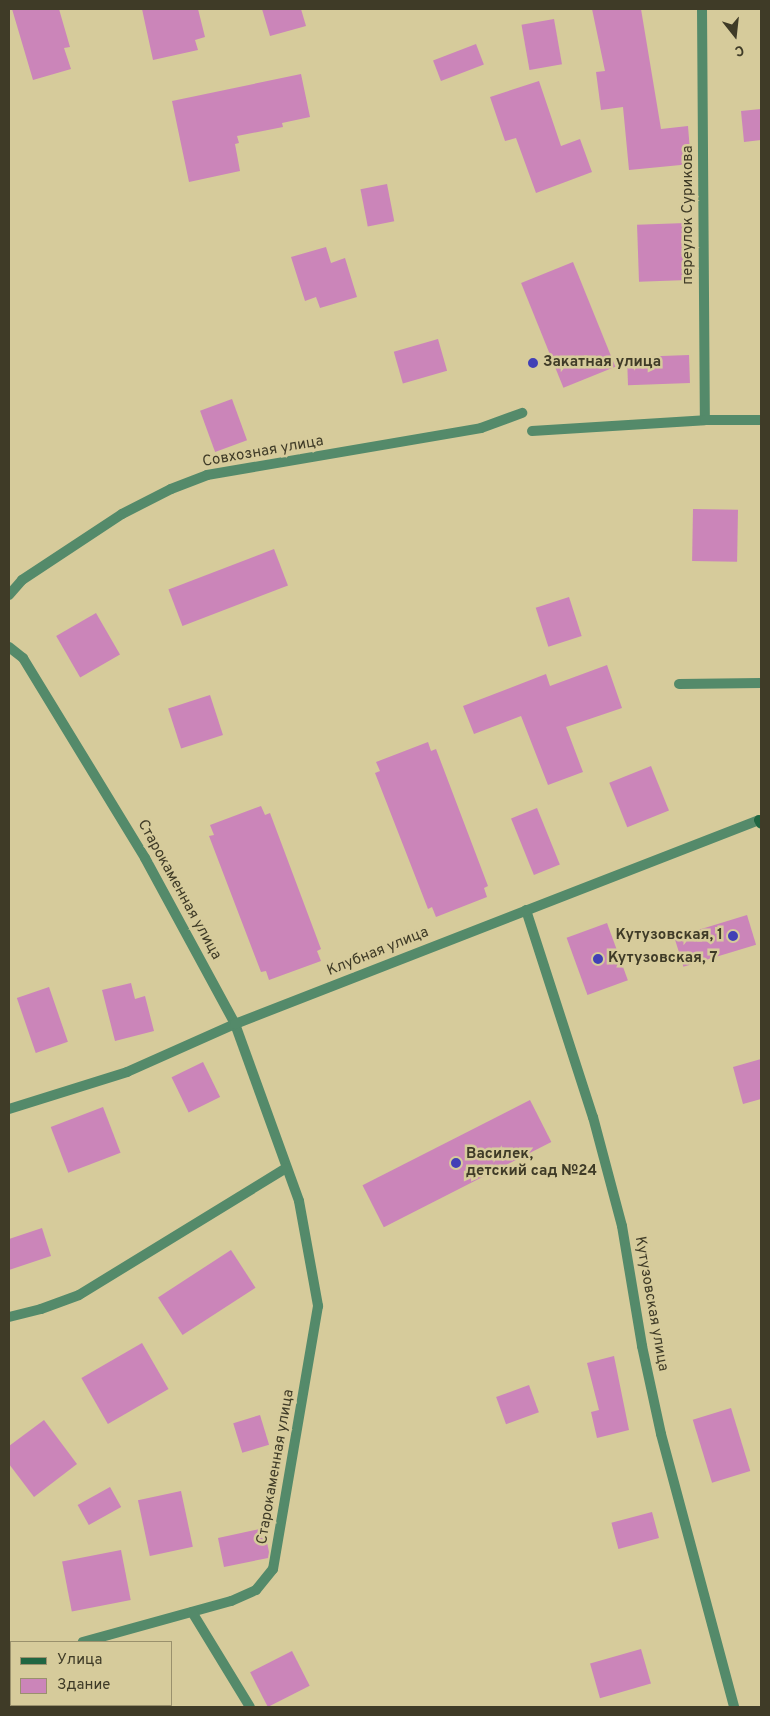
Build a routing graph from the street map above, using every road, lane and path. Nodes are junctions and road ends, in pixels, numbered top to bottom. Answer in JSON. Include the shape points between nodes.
{"nodes":[{"id":1,"x":702,"y":9,"type":"edge"},
{"id":2,"x":522,"y":412,"type":"dead end"},
{"id":3,"x":705,"y":420,"type":"junction"},
{"id":4,"x":761,"y":420,"type":"edge"},
{"id":5,"x":532,"y":430,"type":"dead end"},
{"id":6,"x":9,"y":595,"type":"edge"},
{"id":7,"x":9,"y":647,"type":"edge"},
{"id":8,"x":761,"y":683,"type":"edge"},
{"id":9,"x":679,"y":684,"type":"dead end"},
{"id":10,"x":760,"y":822,"type":"edge"},
{"id":11,"x":526,"y":910,"type":"junction"},
{"id":12,"x":235,"y":1024,"type":"junction"},
{"id":13,"x":9,"y":1109,"type":"edge"},
{"id":14,"x":286,"y":1168,"type":"junction"},
{"id":15,"x":9,"y":1317,"type":"edge"},
{"id":16,"x":192,"y":1612,"type":"junction"},
{"id":17,"x":87,"y":1641,"type":"edge"},
{"id":18,"x":250,"y":1707,"type":"edge"},
{"id":19,"x":734,"y":1707,"type":"edge"}],
"edges":[{"from":1,"to":3,"type":"street","name":"переулок Сурикова"},
{"from":2,"to":6,"type":"street","name":"Совхозная улица","via":[[481,428],[207,476],[122,514],[22,580]]},
{"from":3,"to":4,"type":"street"},
{"from":3,"to":5,"type":"street"},
{"from":7,"to":12,"type":"street","name":"Старокаменная улица","via":[[23,658],[146,858]]},
{"from":8,"to":9,"type":"street"},
{"from":10,"to":11,"type":"street","name":"Клубная улица"},
{"from":11,"to":12,"type":"street","name":"Клубная улица"},
{"from":11,"to":19,"type":"street","name":"Кутузовская улица","via":[[593,1117],[617,1208],[661,1434]]},
{"from":12,"to":13,"type":"street","name":"Клубная улица","via":[[127,1072]]},
{"from":12,"to":14,"type":"street","name":"Старокаменная улица"},
{"from":14,"to":15,"type":"street","via":[[79,1295],[41,1310]]},
{"from":14,"to":16,"type":"street","name":"Старокаменная улица","via":[[299,1201],[318,1306],[273,1569],[256,1590]]},
{"from":16,"to":17,"type":"street","name":"Старокаменная улица"},
{"from":16,"to":18,"type":"street"}]}
